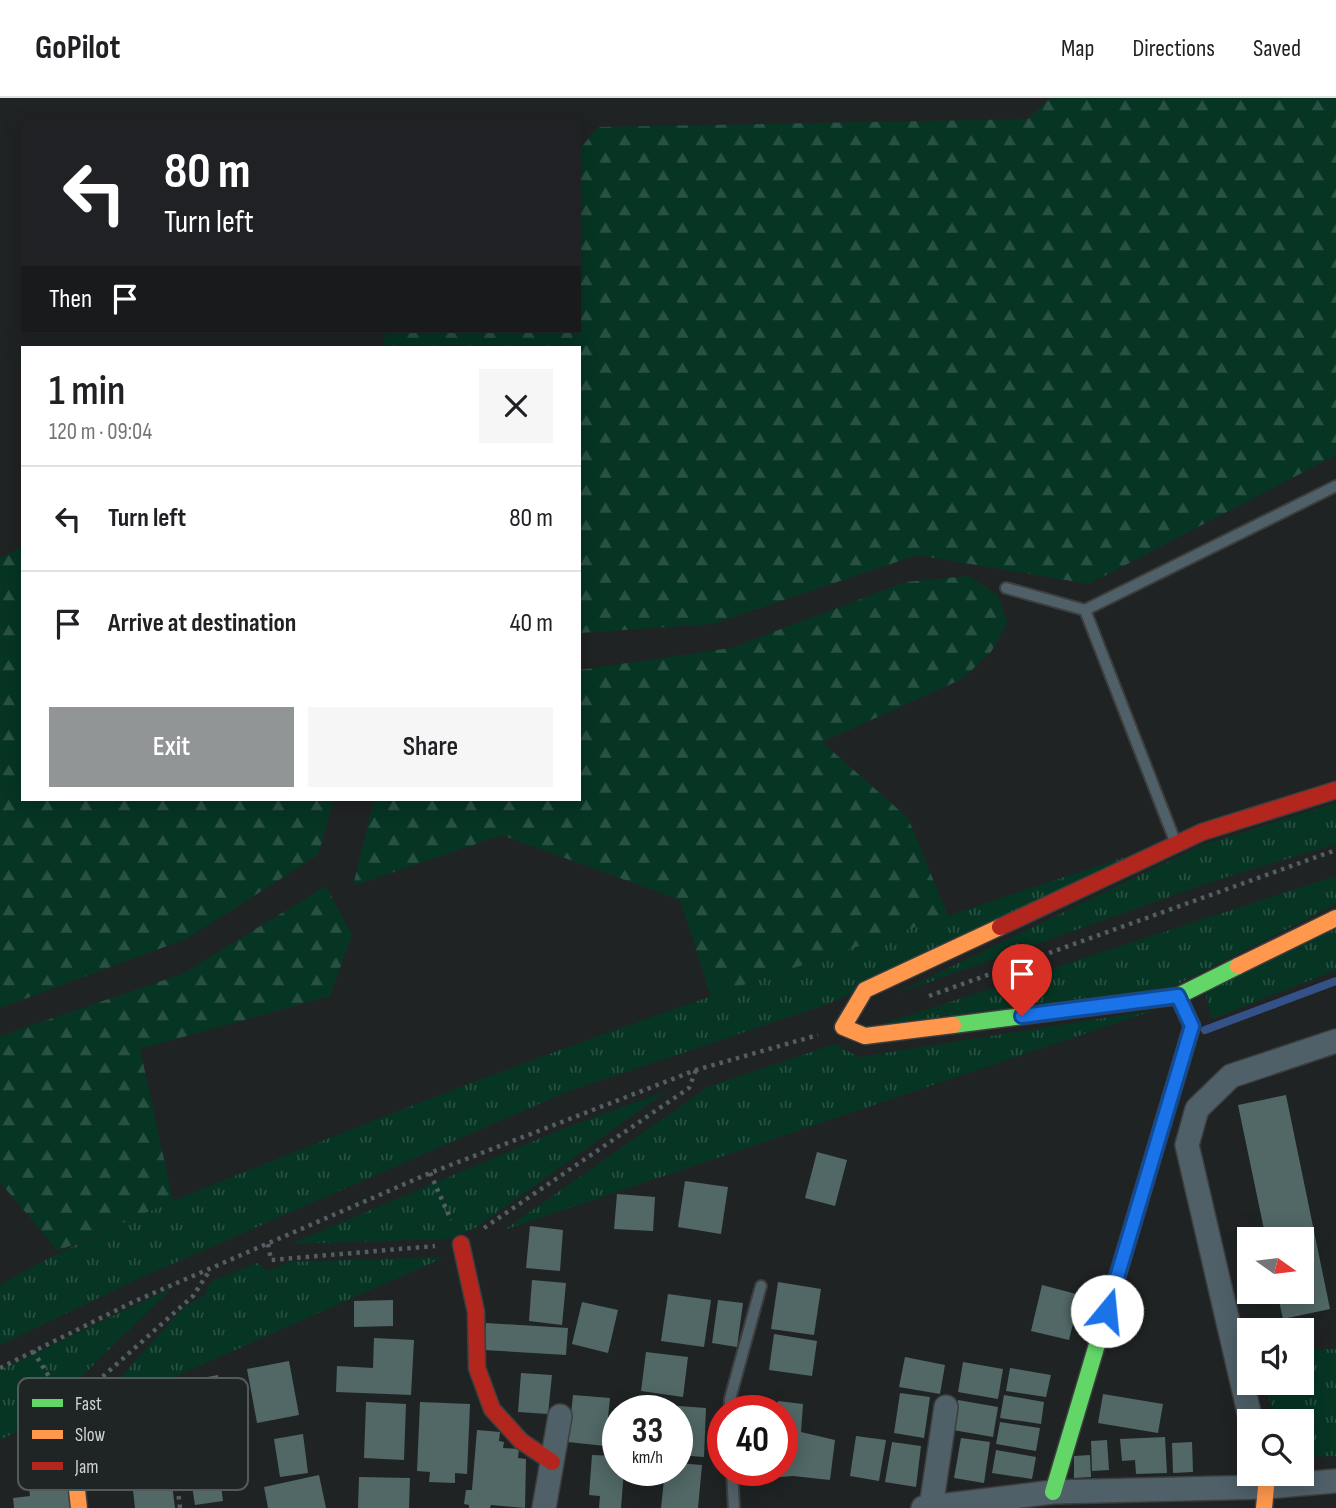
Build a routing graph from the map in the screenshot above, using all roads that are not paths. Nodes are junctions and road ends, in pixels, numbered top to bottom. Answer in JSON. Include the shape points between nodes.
{"nodes":[{"id":1,"x":1336,"y":486,"type":"edge"},
{"id":2,"x":1006,"y":589,"type":"dead end"},
{"id":3,"x":1085,"y":610,"type":"junction"},
{"id":4,"x":1336,"y":790,"type":"edge"},
{"id":5,"x":1176,"y":844,"type":"junction"},
{"id":6,"x":1336,"y":918,"type":"edge"},
{"id":7,"x":1178,"y":996,"type":"junction"},
{"id":8,"x":1336,"y":1041,"type":"edge"},
{"id":9,"x":461,"y":1244,"type":"road end"},
{"id":10,"x":761,"y":1286,"type":"dead end"},
{"id":11,"x":731,"y":1395,"type":"edge"},
{"id":12,"x":946,"y":1407,"type":"dead end"},
{"id":13,"x":1248,"y":1409,"type":"edge"},
{"id":14,"x":560,"y":1416,"type":"dead end"},
{"id":15,"x":552,"y":1462,"type":"junction"},
{"id":16,"x":1336,"y":1481,"type":"edge"},
{"id":17,"x":733,"y":1486,"type":"edge"},
{"id":18,"x":1265,"y":1489,"type":"edge"},
{"id":19,"x":77,"y":1490,"type":"edge"},
{"id":20,"x":1053,"y":1492,"type":"junction"},
{"id":21,"x":79,"y":1508,"type":"edge"},
{"id":22,"x":544,"y":1508,"type":"edge"},
{"id":23,"x":734,"y":1508,"type":"edge"},
{"id":24,"x":927,"y":1508,"type":"edge"}],
"edges":[{"from":1,"to":3,"type":"lane"},
{"from":2,"to":3,"type":"lane"},
{"from":3,"to":5,"type":"lane"},
{"from":4,"to":5,"type":"street"},
{"from":5,"to":7,"type":"street","via":[[865,990],[843,1027],[865,1036]]},
{"from":6,"to":7,"type":"street"},
{"from":7,"to":20,"type":"street","via":[[1192,1026]]},
{"from":8,"to":13,"type":"street","via":[[1231,1076],[1196,1110],[1187,1145]]},
{"from":9,"to":15,"type":"street","via":[[476,1312],[477,1368],[492,1409],[521,1441]]},
{"from":10,"to":11,"type":"lane"},
{"from":12,"to":24,"type":"street"},
{"from":14,"to":15,"type":"street"},
{"from":15,"to":22,"type":"street"},
{"from":16,"to":18,"type":"street"},
{"from":17,"to":23,"type":"lane"},
{"from":18,"to":20,"type":"street"},
{"from":19,"to":21,"type":"street"},
{"from":20,"to":24,"type":"street"}]}
